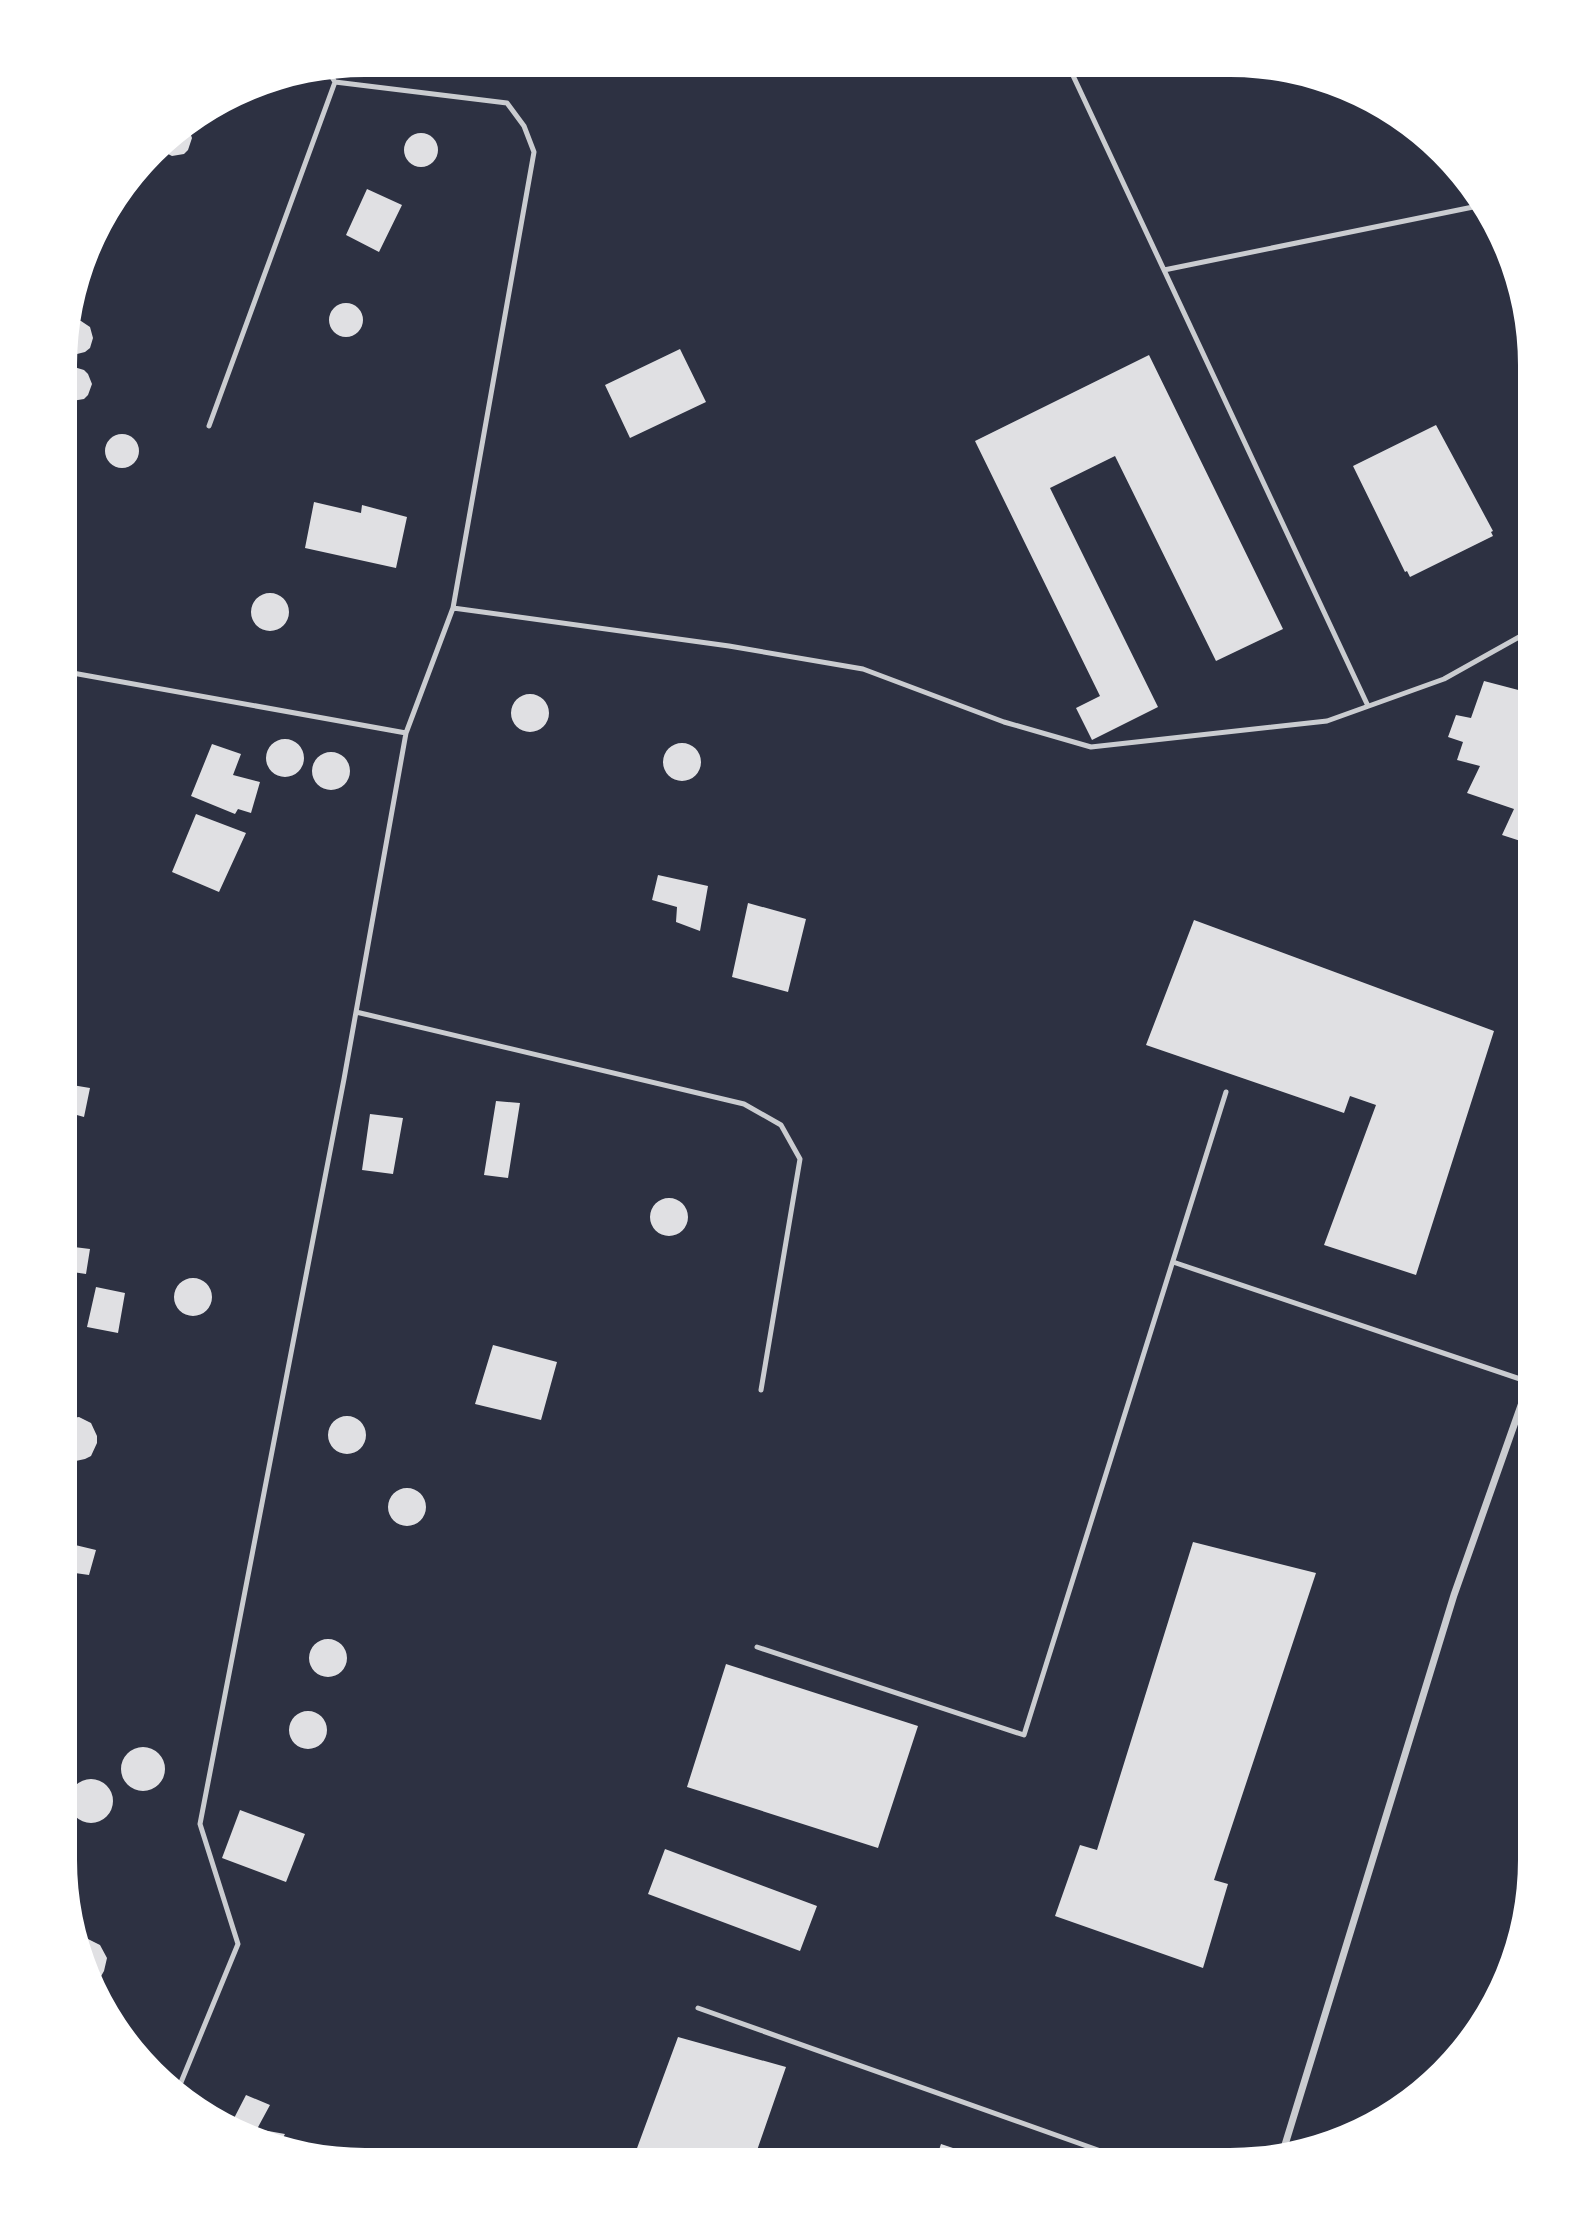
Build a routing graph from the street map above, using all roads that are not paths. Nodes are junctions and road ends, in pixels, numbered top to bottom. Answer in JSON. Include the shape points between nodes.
{"nodes":[{"id":1,"x":1074,"y":77,"type":"edge"},
{"id":2,"x":333,"y":79,"type":"edge"},
{"id":3,"x":335,"y":82,"type":"junction"},
{"id":4,"x":1471,"y":208,"type":"edge"},
{"id":5,"x":1164,"y":270,"type":"junction"},
{"id":6,"x":209,"y":426,"type":"dead end"},
{"id":7,"x":453,"y":608,"type":"junction"},
{"id":8,"x":1518,"y":638,"type":"edge"},
{"id":9,"x":77,"y":674,"type":"edge"},
{"id":10,"x":1368,"y":706,"type":"junction"},
{"id":11,"x":406,"y":733,"type":"junction"},
{"id":12,"x":356,"y":1012,"type":"junction"},
{"id":13,"x":1226,"y":1092,"type":"dead end"},
{"id":14,"x":1173,"y":1262,"type":"junction"},
{"id":15,"x":1518,"y":1377,"type":"edge"},
{"id":16,"x":761,"y":1390,"type":"dead end"},
{"id":17,"x":1518,"y":1415,"type":"edge"},
{"id":18,"x":757,"y":1647,"type":"dead end"},
{"id":19,"x":698,"y":2008,"type":"dead end"},
{"id":20,"x":181,"y":2081,"type":"edge"},
{"id":21,"x":1286,"y":2142,"type":"edge"},
{"id":22,"x":1092,"y":2148,"type":"edge"}],
"edges":[{"from":1,"to":5,"type":"lane"},
{"from":2,"to":3,"type":"lane"},
{"from":3,"to":6,"type":"lane"},
{"from":3,"to":7,"type":"lane","via":[[507,103],[524,126],[534,152]]},
{"from":4,"to":5,"type":"lane"},
{"from":5,"to":10,"type":"lane"},
{"from":7,"to":10,"type":"lane","via":[[863,669],[1004,722],[1091,747],[1327,721]]},
{"from":7,"to":11,"type":"lane"},
{"from":8,"to":10,"type":"lane","via":[[1444,679]]},
{"from":9,"to":11,"type":"lane"},
{"from":11,"to":12,"type":"lane"},
{"from":12,"to":16,"type":"lane","via":[[744,1104],[782,1125],[800,1159]]},
{"from":12,"to":20,"type":"lane","via":[[200,1824],[238,1944]]},
{"from":13,"to":14,"type":"lane"},
{"from":14,"to":15,"type":"lane"},
{"from":14,"to":18,"type":"lane","via":[[1024,1735]]},
{"from":17,"to":21,"type":"street","via":[[1454,1595]]},
{"from":19,"to":22,"type":"lane"}]}
